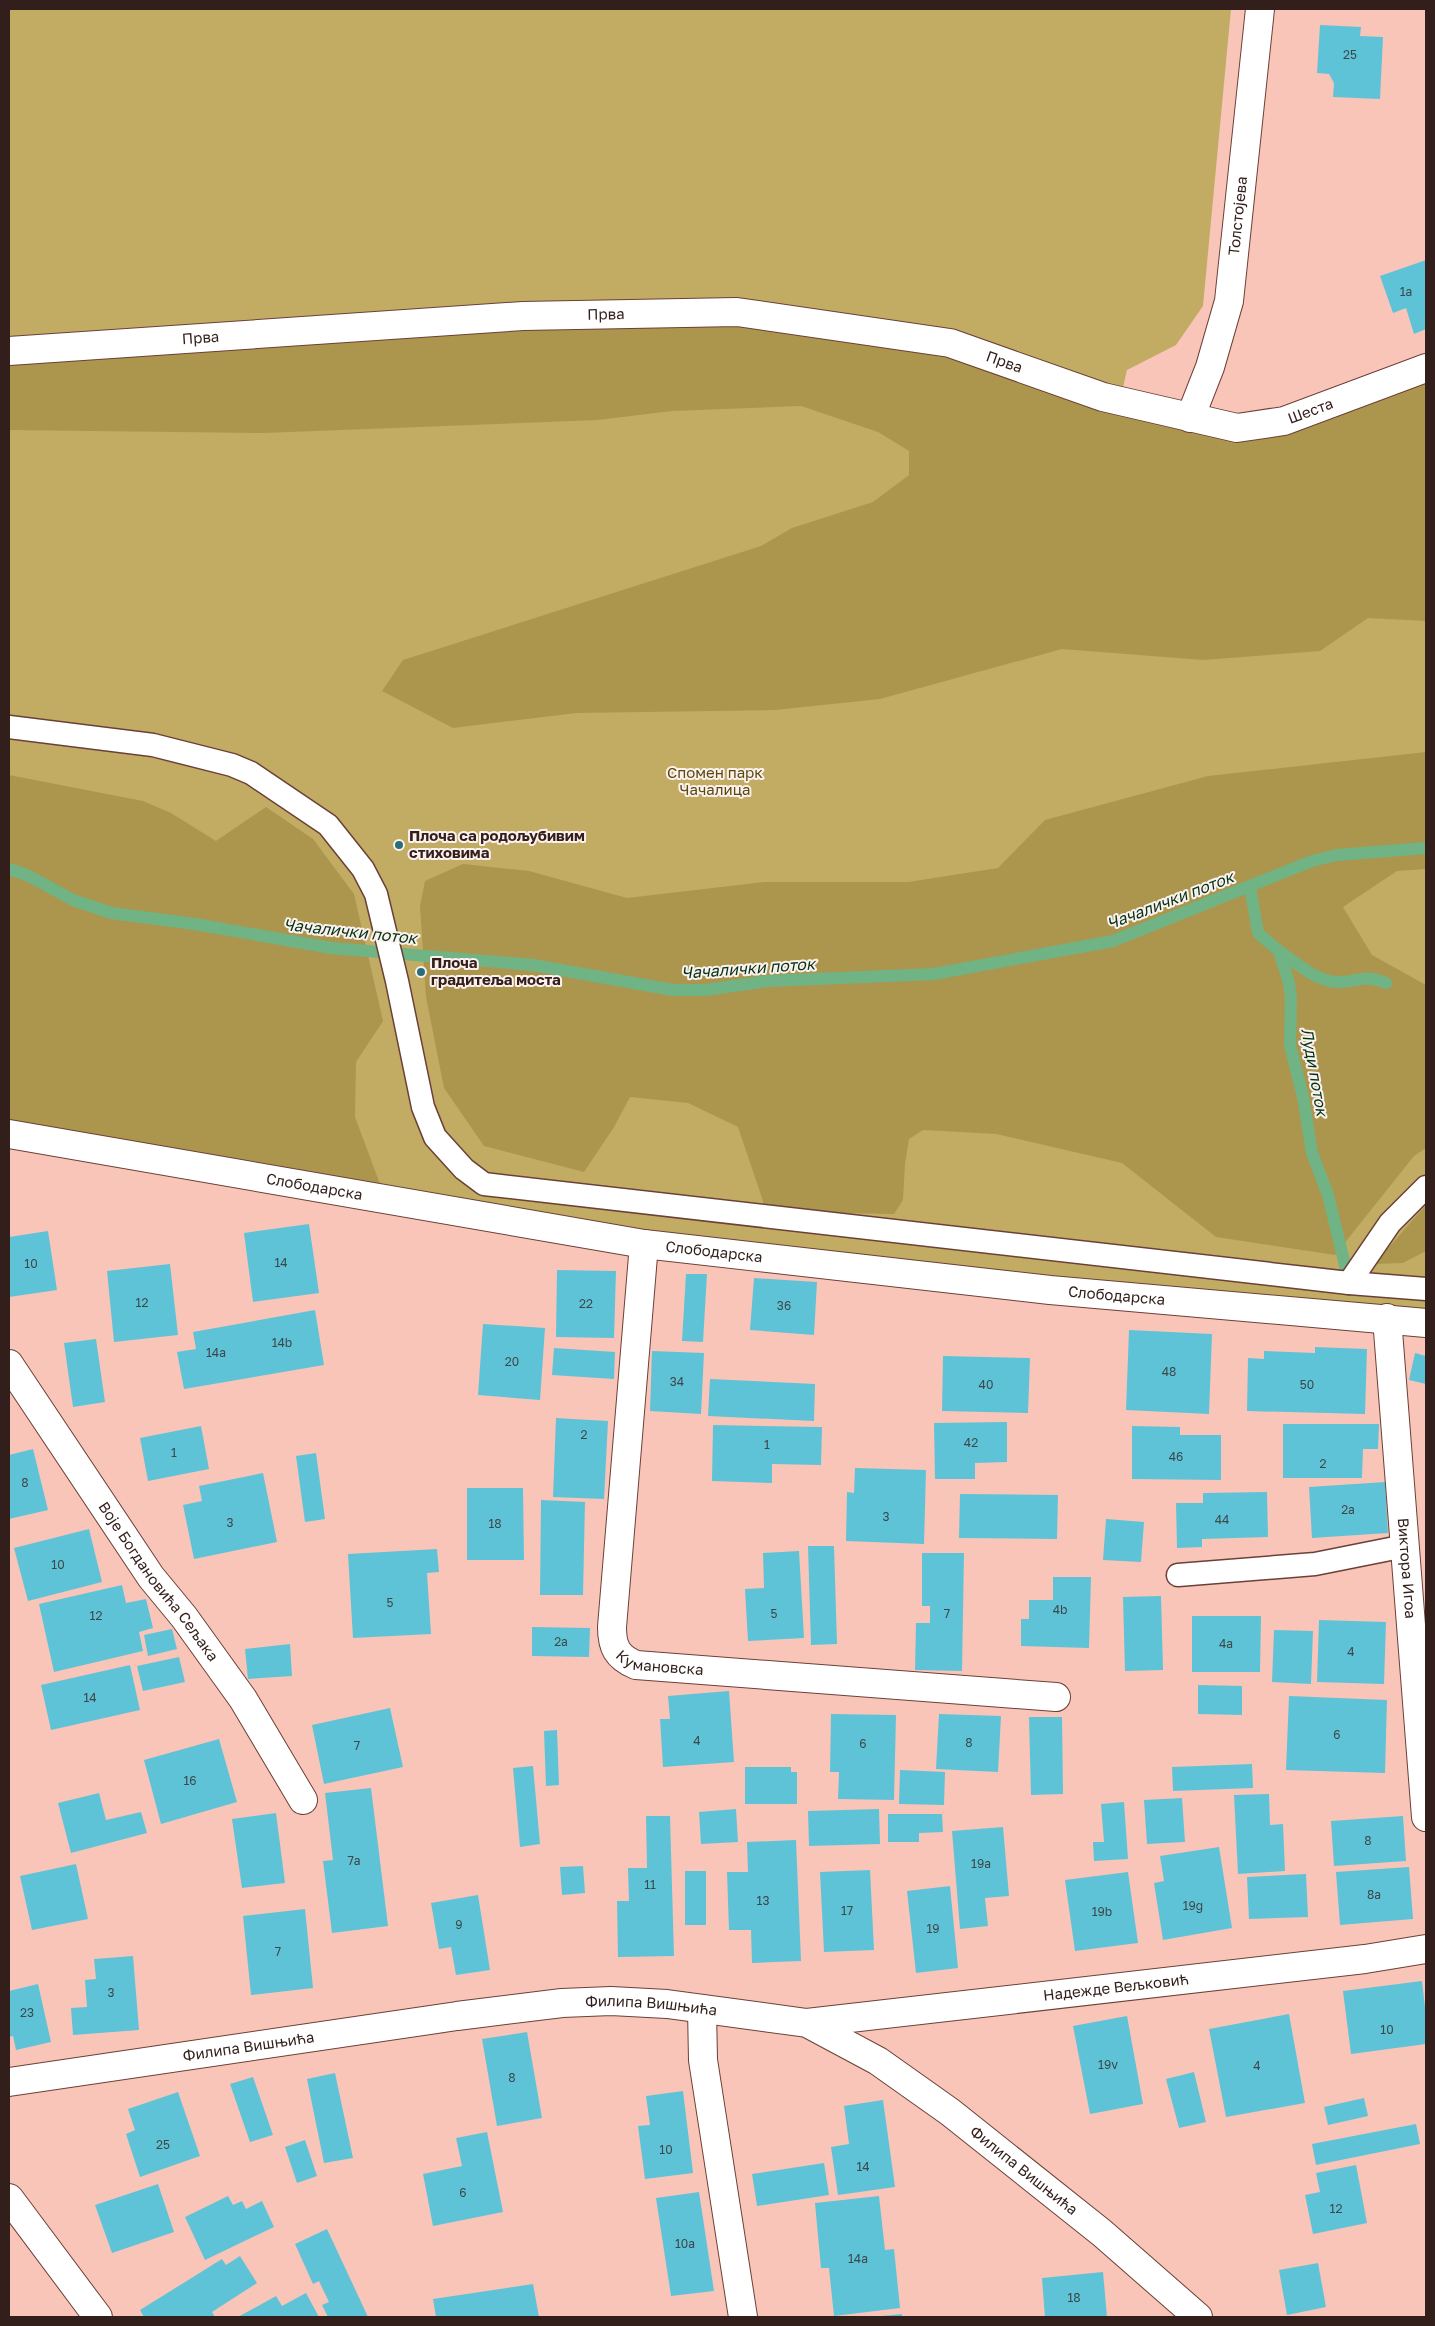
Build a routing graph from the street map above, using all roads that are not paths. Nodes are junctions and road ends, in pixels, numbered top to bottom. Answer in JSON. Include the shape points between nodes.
{"nodes":[{"id":1,"x":1260,"y":9,"type":"edge"},
{"id":2,"x":9,"y":351,"type":"edge"},
{"id":3,"x":1426,"y":368,"type":"edge"},
{"id":4,"x":1190,"y":418,"type":"junction"},
{"id":5,"x":9,"y":728,"type":"edge"},
{"id":6,"x":9,"y":1134,"type":"edge"},
{"id":7,"x":1426,"y":1187,"type":"edge"},
{"id":8,"x":644,"y":1244,"type":"junction"},
{"id":9,"x":1348,"y":1284,"type":"junction"},
{"id":10,"x":1426,"y":1289,"type":"edge"},
{"id":11,"x":1386,"y":1318,"type":"junction"},
{"id":12,"x":1426,"y":1323,"type":"edge"},
{"id":13,"x":9,"y":1364,"type":"edge"},
{"id":14,"x":1404,"y":1546,"type":"junction"},
{"id":15,"x":1178,"y":1575,"type":"dead end"},
{"id":16,"x":1056,"y":1697,"type":"dead end"},
{"id":17,"x":303,"y":1800,"type":"dead end"},
{"id":18,"x":1426,"y":1818,"type":"edge"},
{"id":19,"x":1426,"y":1949,"type":"edge"},
{"id":20,"x":702,"y":2009,"type":"junction"},
{"id":21,"x":807,"y":2024,"type":"junction"},
{"id":22,"x":9,"y":2082,"type":"edge"},
{"id":23,"x":9,"y":2198,"type":"edge"},
{"id":24,"x":98,"y":2317,"type":"edge"},
{"id":25,"x":743,"y":2317,"type":"edge"},
{"id":26,"x":1198,"y":2317,"type":"edge"}],
"edges":[{"from":1,"to":4,"type":"street","name":"Толстојева","via":[[1229,301],[1210,367]]},
{"from":2,"to":4,"type":"street","name":"Прва","via":[[523,316],[737,312],[950,343],[1103,397]]},
{"from":3,"to":4,"type":"street","name":"Шеста","via":[[1284,421],[1237,428]]},
{"from":5,"to":9,"type":"lane","via":[[152,745],[232,764],[252,773],[328,825],[372,884],[397,981],[423,1106],[435,1137],[464,1169],[484,1184]]},
{"from":6,"to":8,"type":"street","name":"Слободарска"},
{"from":7,"to":9,"type":"lane","via":[[1390,1223]]},
{"from":8,"to":11,"type":"street","name":"Слободарска","via":[[1050,1290]]},
{"from":8,"to":16,"type":"street","name":"Кумановска","via":[[612,1627],[612,1642],[618,1654],[636,1665]]},
{"from":9,"to":10,"type":"lane"},
{"from":11,"to":12,"type":"street","name":"Слободарска"},
{"from":11,"to":14,"type":"street","name":"Виктора Игоа"},
{"from":13,"to":17,"type":"street","name":"Воје Богдановића Сељака","via":[[150,1577],[184,1617],[243,1699]]},
{"from":14,"to":15,"type":"lane","via":[[1315,1564]]},
{"from":14,"to":18,"type":"street","name":"Виктора Игоа"},
{"from":19,"to":21,"type":"street","name":"Надежде Вељковић","via":[[1365,1959]]},
{"from":20,"to":21,"type":"street","name":"Филипа Вишњића"},
{"from":20,"to":22,"type":"street","name":"Филипа Вишњића","via":[[611,2001],[562,2003]]},
{"from":20,"to":25,"type":"street","via":[[703,2060]]},
{"from":21,"to":26,"type":"street","name":"Филипа Вишњића","via":[[878,2060],[950,2112],[1102,2233]]},
{"from":23,"to":24,"type":"street"}]}
